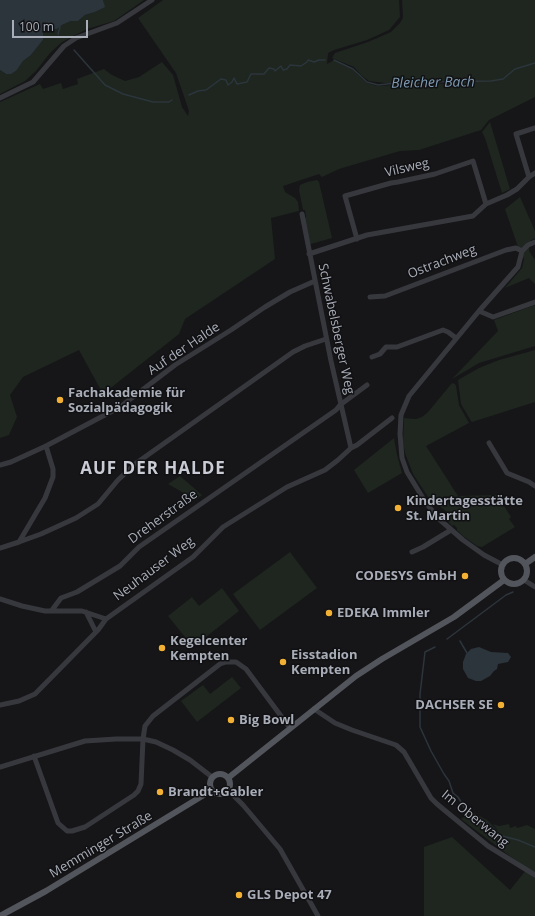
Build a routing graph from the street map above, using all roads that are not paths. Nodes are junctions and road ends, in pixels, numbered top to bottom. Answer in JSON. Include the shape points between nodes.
{"nodes":[{"id":1,"x":152,"y":0,"type":"edge"},
{"id":2,"x":0,"y":98,"type":"edge"},
{"id":3,"x":535,"y":128,"type":"edge"},
{"id":4,"x":535,"y":173,"type":"edge"},
{"id":5,"x":529,"y":177,"type":"junction"},
{"id":6,"x":486,"y":204,"type":"junction"},
{"id":7,"x":302,"y":214,"type":"dead end"},
{"id":8,"x":357,"y":239,"type":"junction"},
{"id":9,"x":535,"y":242,"type":"edge"},
{"id":10,"x":522,"y":251,"type":"junction"},
{"id":11,"x":309,"y":254,"type":"junction"},
{"id":12,"x":315,"y":281,"type":"junction"},
{"id":13,"x":370,"y":296,"type":"dead end"},
{"id":14,"x":535,"y":302,"type":"edge"},
{"id":15,"x":479,"y":311,"type":"junction"},
{"id":16,"x":456,"y":338,"type":"junction"},
{"id":17,"x":326,"y":339,"type":"junction"},
{"id":18,"x":372,"y":357,"type":"dead end"},
{"id":19,"x":367,"y":385,"type":"dead end"},
{"id":20,"x":340,"y":405,"type":"junction"},
{"id":21,"x":392,"y":418,"type":"dead end"},
{"id":22,"x":489,"y":442,"type":"dead end"},
{"id":23,"x":46,"y":446,"type":"junction"},
{"id":24,"x":351,"y":448,"type":"junction"},
{"id":25,"x":0,"y":465,"type":"edge"},
{"id":26,"x":535,"y":486,"type":"edge"},
{"id":27,"x":451,"y":530,"type":"junction"},
{"id":28,"x":19,"y":542,"type":"junction"},
{"id":29,"x":0,"y":548,"type":"edge"},
{"id":30,"x":412,"y":552,"type":"dead end"},
{"id":31,"x":535,"y":557,"type":"edge"},
{"id":32,"x":525,"y":564,"type":"junction"},
{"id":33,"x":502,"y":565,"type":"junction"},
{"id":34,"x":504,"y":580,"type":"junction"},
{"id":35,"x":524,"y":580,"type":"junction"},
{"id":36,"x":535,"y":587,"type":"edge"},
{"id":37,"x":0,"y":599,"type":"edge"},
{"id":38,"x":52,"y":610,"type":"junction"},
{"id":39,"x":86,"y":612,"type":"junction"},
{"id":40,"x":106,"y":619,"type":"junction"},
{"id":41,"x":96,"y":632,"type":"junction"},
{"id":42,"x":0,"y":705,"type":"edge"},
{"id":43,"x":314,"y":709,"type":"junction"},
{"id":44,"x":290,"y":728,"type":"junction"},
{"id":45,"x":143,"y":739,"type":"junction"},
{"id":46,"x":34,"y":756,"type":"junction"},
{"id":47,"x":0,"y":767,"type":"edge"},
{"id":48,"x":212,"y":777,"type":"junction"},
{"id":49,"x":228,"y":778,"type":"junction"},
{"id":50,"x":212,"y":790,"type":"junction"},
{"id":51,"x":228,"y":790,"type":"junction"},
{"id":52,"x":535,"y":875,"type":"edge"},
{"id":53,"x":0,"y":916,"type":"edge"},
{"id":54,"x":318,"y":916,"type":"edge"}],
"edges":[{"from":1,"to":2,"type":"street","via":[[117,23],[76,38],[64,46],[33,82]]},
{"from":3,"to":5,"type":"street","via":[[516,134]]},
{"from":4,"to":5,"type":"street"},
{"from":5,"to":6,"type":"street","via":[[517,189]]},
{"from":6,"to":8,"type":"street","via":[[467,218],[440,221]]},
{"from":6,"to":8,"type":"street","name":"Vilsweg","via":[[473,161],[391,183],[345,196]]},
{"from":7,"to":11,"type":"street","name":"Schwabelsberger Weg"},
{"from":8,"to":11,"type":"street"},
{"from":9,"to":10,"type":"street"},
{"from":10,"to":13,"type":"street","name":"Ostrachweg","via":[[516,248],[506,250],[385,296]]},
{"from":10,"to":15,"type":"street","via":[[518,267]]},
{"from":11,"to":12,"type":"street","name":"Schwabelsberger Weg"},
{"from":12,"to":17,"type":"street","name":"Schwabelsberger Weg"},
{"from":12,"to":23,"type":"street","name":"Auf der Halde","via":[[265,306],[175,365],[120,407]]},
{"from":14,"to":15,"type":"street","via":[[493,317]]},
{"from":15,"to":16,"type":"street"},
{"from":16,"to":18,"type":"street","via":[[443,330],[397,347],[386,348]]},
{"from":16,"to":27,"type":"street","via":[[409,396],[401,415],[400,434],[402,458],[407,472],[429,507]]},
{"from":17,"to":20,"type":"street","name":"Schwabelsberger Weg"},
{"from":17,"to":28,"type":"street","via":[[293,352],[136,464],[118,480],[98,504],[76,518]]},
{"from":19,"to":20,"type":"street","name":"Dreherstraße"},
{"from":20,"to":24,"type":"street","name":"Schwabelsberger Weg"},
{"from":20,"to":38,"type":"street","name":"Dreherstraße","via":[[139,547],[120,566],[78,592],[61,598]]},
{"from":21,"to":24,"type":"street"},
{"from":22,"to":26,"type":"street","via":[[507,473]]},
{"from":23,"to":25,"type":"street","name":"Auf der Halde"},
{"from":23,"to":28,"type":"street","via":[[53,477],[45,498]]},
{"from":24,"to":40,"type":"street","name":"Neuhauser Weg","via":[[326,470],[287,487],[234,519],[217,532],[193,557]]},
{"from":27,"to":30,"type":"street"},
{"from":27,"to":33,"type":"street"},
{"from":28,"to":29,"type":"street"},
{"from":31,"to":32,"type":"main road"},
{"from":32,"to":33,"type":"main road","via":[[514,558]]},
{"from":32,"to":35,"type":"main road","via":[[528,572]]},
{"from":33,"to":34,"type":"main road"},
{"from":34,"to":35,"type":"main road","via":[[516,585]]},
{"from":34,"to":43,"type":"main road","via":[[454,617],[361,673]]},
{"from":35,"to":36,"type":"street"},
{"from":37,"to":38,"type":"street","via":[[22,606]]},
{"from":38,"to":39,"type":"street"},
{"from":39,"to":40,"type":"street"},
{"from":39,"to":41,"type":"street"},
{"from":40,"to":41,"type":"street","name":"Neuhauser Weg"},
{"from":41,"to":42,"type":"street","name":"Neuhauser Weg","via":[[35,694]]},
{"from":43,"to":44,"type":"main road"},
{"from":43,"to":52,"type":"street","name":"Im Oberwang","via":[[352,730],[396,745],[404,752],[437,804],[488,846]]},
{"from":44,"to":45,"type":"street","via":[[246,669],[236,662],[229,662],[220,664],[153,716],[146,726]]},
{"from":44,"to":49,"type":"main road"},
{"from":45,"to":46,"type":"street","via":[[85,741]]},
{"from":45,"to":46,"type":"street","via":[[142,776],[138,791],[78,830],[67,830],[58,823]]},
{"from":45,"to":48,"type":"street","via":[[173,750]]},
{"from":46,"to":47,"type":"street"},
{"from":48,"to":49,"type":"main road","via":[[222,774]]},
{"from":48,"to":50,"type":"main road"},
{"from":49,"to":51,"type":"main road"},
{"from":50,"to":51,"type":"main road","via":[[220,794]]},
{"from":50,"to":53,"type":"main road","name":"Memminger Straße","via":[[46,891]]},
{"from":51,"to":54,"type":"street","via":[[280,849]]}]}
